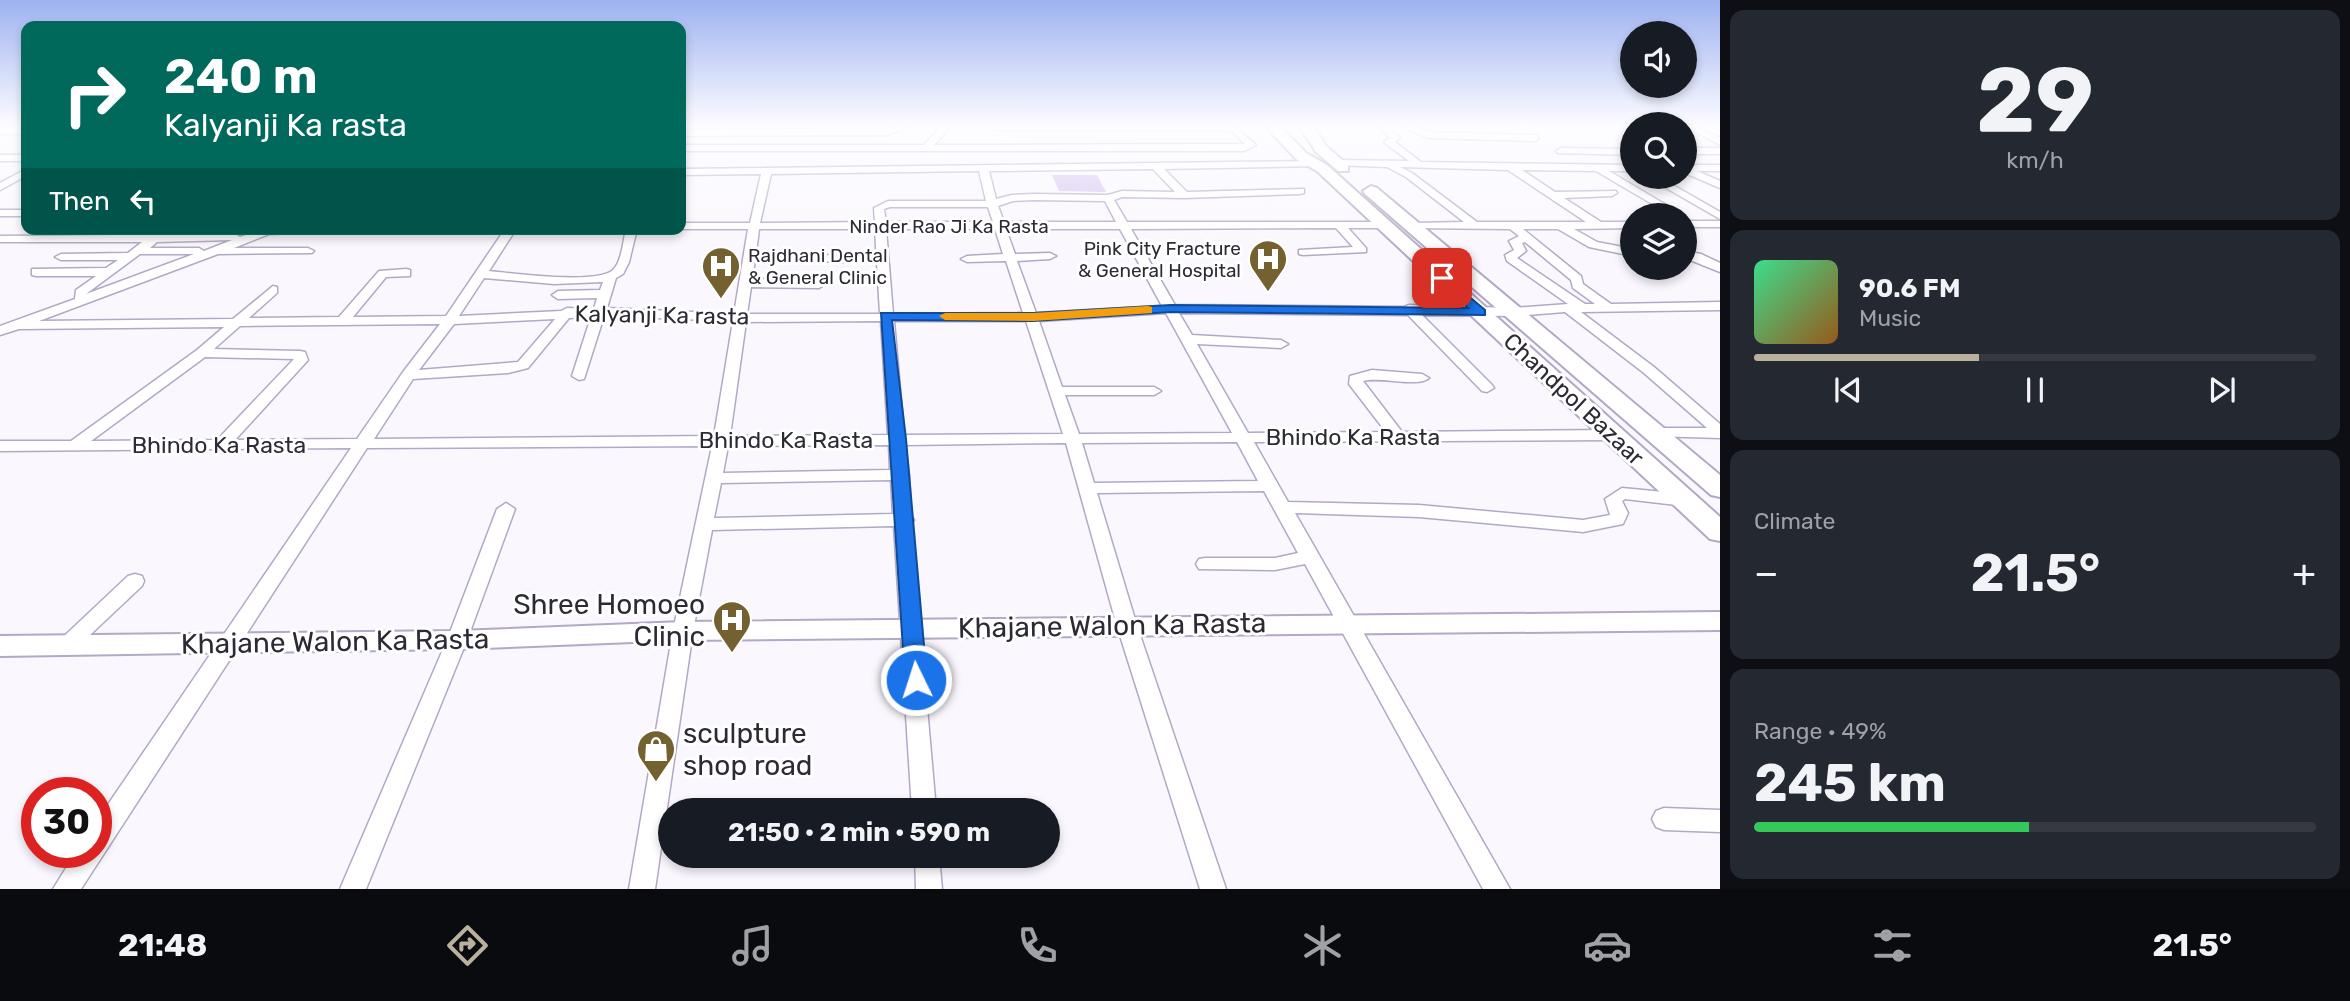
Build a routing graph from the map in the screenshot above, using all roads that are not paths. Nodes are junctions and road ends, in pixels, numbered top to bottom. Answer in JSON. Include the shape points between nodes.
{"nodes":[{"id":1,"x":903,"y":168,"type":"edge"},
{"id":2,"x":983,"y":168,"type":"edge"},
{"id":3,"x":1158,"y":168,"type":"edge"},
{"id":4,"x":1330,"y":168,"type":"edge"},
{"id":5,"x":1332,"y":168,"type":"edge"},
{"id":6,"x":1397,"y":168,"type":"edge"},
{"id":7,"x":1512,"y":168,"type":"edge"},
{"id":8,"x":1575,"y":168,"type":"edge"},
{"id":9,"x":1616,"y":168,"type":"edge"},
{"id":10,"x":1598,"y":169,"type":"junction"},
{"id":11,"x":767,"y":171,"type":"junction"},
{"id":12,"x":686,"y":172,"type":"edge"},
{"id":13,"x":1697,"y":174,"type":"edge"},
{"id":14,"x":21,"y":175,"type":"edge"},
{"id":15,"x":2,"y":185,"type":"edge"},
{"id":16,"x":1720,"y":185,"type":"edge"},
{"id":17,"x":1672,"y":189,"type":"edge"},
{"id":18,"x":1300,"y":191,"type":"dead end"},
{"id":19,"x":1612,"y":193,"type":"dead end"},
{"id":20,"x":1184,"y":195,"type":"junction"},
{"id":21,"x":1551,"y":195,"type":"junction"},
{"id":22,"x":1111,"y":202,"type":"junction"},
{"id":23,"x":1657,"y":203,"type":"edge"},
{"id":24,"x":992,"y":204,"type":"junction"},
{"id":25,"x":1021,"y":207,"type":"dead end"},
{"id":26,"x":0,"y":213,"type":"edge"},
{"id":27,"x":21,"y":213,"type":"edge"},
{"id":28,"x":1720,"y":216,"type":"edge"},
{"id":29,"x":1697,"y":223,"type":"edge"},
{"id":30,"x":1338,"y":224,"type":"junction"},
{"id":31,"x":1720,"y":224,"type":"edge"},
{"id":32,"x":1000,"y":225,"type":"junction"},
{"id":33,"x":1385,"y":225,"type":"junction"},
{"id":34,"x":1513,"y":225,"type":"junction"},
{"id":35,"x":1560,"y":225,"type":"junction"},
{"id":36,"x":1600,"y":225,"type":"junction"},
{"id":37,"x":1620,"y":225,"type":"edge"},
{"id":38,"x":686,"y":226,"type":"edge"},
{"id":39,"x":881,"y":226,"type":"junction"},
{"id":40,"x":1123,"y":226,"type":"junction"},
{"id":41,"x":1413,"y":226,"type":"junction"},
{"id":42,"x":1475,"y":226,"type":"junction"},
{"id":43,"x":754,"y":227,"type":"junction"},
{"id":44,"x":255,"y":235,"type":"edge"},
{"id":45,"x":507,"y":235,"type":"edge"},
{"id":46,"x":630,"y":235,"type":"edge"},
{"id":47,"x":248,"y":237,"type":"junction"},
{"id":48,"x":1526,"y":238,"type":"junction"},
{"id":49,"x":1620,"y":238,"type":"edge"},
{"id":50,"x":0,"y":239,"type":"edge"},
{"id":51,"x":154,"y":239,"type":"junction"},
{"id":52,"x":1620,"y":250,"type":"edge"},
{"id":53,"x":209,"y":251,"type":"junction"},
{"id":54,"x":308,"y":251,"type":"dead end"},
{"id":55,"x":1303,"y":252,"type":"dead end"},
{"id":56,"x":135,"y":253,"type":"junction"},
{"id":57,"x":750,"y":256,"type":"junction"},
{"id":58,"x":1050,"y":256,"type":"dead end"},
{"id":59,"x":61,"y":257,"type":"dead end"},
{"id":60,"x":1011,"y":257,"type":"junction"},
{"id":61,"x":1697,"y":258,"type":"edge"},
{"id":62,"x":855,"y":259,"type":"dead end"},
{"id":63,"x":967,"y":259,"type":"dead end"},
{"id":64,"x":1720,"y":268,"type":"edge"},
{"id":65,"x":36,"y":272,"type":"dead end"},
{"id":66,"x":109,"y":272,"type":"junction"},
{"id":67,"x":406,"y":273,"type":"dead end"},
{"id":68,"x":480,"y":274,"type":"junction"},
{"id":69,"x":610,"y":278,"type":"junction"},
{"id":70,"x":747,"y":283,"type":"junction"},
{"id":71,"x":818,"y":284,"type":"dead end"},
{"id":72,"x":272,"y":290,"type":"dead end"},
{"id":73,"x":605,"y":294,"type":"junction"},
{"id":74,"x":558,"y":295,"type":"dead end"},
{"id":75,"x":81,"y":300,"type":"junction"},
{"id":76,"x":1720,"y":306,"type":"edge"},
{"id":77,"x":1607,"y":307,"type":"junction"},
{"id":78,"x":1575,"y":308,"type":"junction"},
{"id":79,"x":1171,"y":309,"type":"junction"},
{"id":80,"x":1409,"y":309,"type":"junction"},
{"id":81,"x":567,"y":312,"type":"junction"},
{"id":82,"x":599,"y":312,"type":"junction"},
{"id":83,"x":1480,"y":313,"type":"junction"},
{"id":84,"x":1514,"y":313,"type":"junction"},
{"id":85,"x":885,"y":316,"type":"junction"},
{"id":86,"x":1033,"y":317,"type":"junction"},
{"id":87,"x":742,"y":318,"type":"junction"},
{"id":88,"x":450,"y":320,"type":"junction"},
{"id":89,"x":342,"y":322,"type":"junction"},
{"id":90,"x":237,"y":324,"type":"junction"},
{"id":91,"x":20,"y":325,"type":"junction"},
{"id":92,"x":0,"y":331,"type":"edge"},
{"id":93,"x":1188,"y":339,"type":"junction"},
{"id":94,"x":1280,"y":344,"type":"dead end"},
{"id":95,"x":202,"y":353,"type":"junction"},
{"id":96,"x":408,"y":375,"type":"junction"},
{"id":97,"x":579,"y":376,"type":"dead end"},
{"id":98,"x":1422,"y":378,"type":"dead end"},
{"id":99,"x":1487,"y":388,"type":"dead end"},
{"id":100,"x":1057,"y":391,"type":"junction"},
{"id":101,"x":1154,"y":391,"type":"dead end"},
{"id":102,"x":1720,"y":432,"type":"edge"},
{"id":103,"x":1656,"y":433,"type":"junction"},
{"id":104,"x":1613,"y":435,"type":"junction"},
{"id":105,"x":1397,"y":436,"type":"junction"},
{"id":106,"x":1244,"y":437,"type":"junction"},
{"id":107,"x":898,"y":439,"type":"junction"},
{"id":108,"x":1073,"y":440,"type":"junction"},
{"id":109,"x":721,"y":441,"type":"junction"},
{"id":110,"x":365,"y":444,"type":"junction"},
{"id":111,"x":0,"y":446,"type":"edge"},
{"id":112,"x":74,"y":446,"type":"junction"},
{"id":113,"x":221,"y":446,"type":"junction"},
{"id":114,"x":901,"y":475,"type":"junction"},
{"id":115,"x":714,"y":478,"type":"junction"},
{"id":116,"x":1270,"y":486,"type":"junction"},
{"id":117,"x":1087,"y":488,"type":"junction"},
{"id":118,"x":1720,"y":489,"type":"edge"},
{"id":119,"x":1685,"y":500,"type":"junction"},
{"id":120,"x":1282,"y":508,"type":"junction"},
{"id":121,"x":506,"y":509,"type":"dead end"},
{"id":122,"x":905,"y":520,"type":"junction"},
{"id":123,"x":706,"y":524,"type":"junction"},
{"id":124,"x":1720,"y":532,"type":"edge"},
{"id":125,"x":1310,"y":557,"type":"junction"},
{"id":126,"x":1205,"y":564,"type":"dead end"},
{"id":127,"x":135,"y":581,"type":"dead end"},
{"id":128,"x":1720,"y":621,"type":"edge"},
{"id":129,"x":1346,"y":622,"type":"junction"},
{"id":130,"x":1127,"y":626,"type":"junction"},
{"id":131,"x":913,"y":628,"type":"junction"},
{"id":132,"x":683,"y":631,"type":"junction"},
{"id":133,"x":457,"y":640,"type":"junction"},
{"id":134,"x":230,"y":642,"type":"junction"},
{"id":135,"x":67,"y":645,"type":"junction"},
{"id":136,"x":0,"y":646,"type":"edge"},
{"id":137,"x":923,"y":798,"type":"edge"},
{"id":138,"x":112,"y":819,"type":"edge"},
{"id":139,"x":1664,"y":819,"type":"dead end"},
{"id":140,"x":1720,"y":821,"type":"edge"},
{"id":141,"x":80,"y":868,"type":"edge"},
{"id":142,"x":928,"y":868,"type":"edge"},
{"id":143,"x":66,"y":889,"type":"edge"},
{"id":144,"x":353,"y":889,"type":"edge"},
{"id":145,"x":642,"y":889,"type":"edge"},
{"id":146,"x":929,"y":889,"type":"edge"},
{"id":147,"x":1213,"y":889,"type":"edge"},
{"id":148,"x":1497,"y":889,"type":"edge"}],
"edges":[{"from":1,"to":11,"type":"street"},
{"from":2,"to":24,"type":"street"},
{"from":3,"to":20,"type":"street"},
{"from":4,"to":33,"type":"main road","name":"Chandpol Bazaar"},
{"from":5,"to":41,"type":"main road","name":"Chandpol Bazaar"},
{"from":6,"to":42,"type":"street"},
{"from":7,"to":21,"type":"street"},
{"from":8,"to":10,"type":"street"},
{"from":9,"to":10,"type":"street"},
{"from":10,"to":23,"type":"street"},
{"from":11,"to":12,"type":"street"},
{"from":11,"to":43,"type":"street"},
{"from":13,"to":16,"type":"street"},
{"from":14,"to":15,"type":"street"},
{"from":17,"to":28,"type":"street"},
{"from":18,"to":20,"type":"street"},
{"from":19,"to":21,"type":"street"},
{"from":20,"to":22,"type":"street","via":[[1122,194]]},
{"from":21,"to":36,"type":"street"},
{"from":22,"to":24,"type":"street","via":[[1012,198]]},
{"from":22,"to":25,"type":"street"},
{"from":22,"to":40,"type":"street"},
{"from":24,"to":32,"type":"street"},
{"from":24,"to":39,"type":"street","via":[[888,204],[879,208]]},
{"from":26,"to":27,"type":"street"},
{"from":29,"to":31,"type":"street"},
{"from":30,"to":33,"type":"street","name":"Ninder Rao Ji Ka Rasta"},
{"from":30,"to":40,"type":"street","name":"Ninder Rao Ji Ka Rasta"},
{"from":30,"to":55,"type":"street","via":[[1362,250]]},
{"from":32,"to":39,"type":"street","name":"Ninder Rao Ji Ka Rasta"},
{"from":32,"to":40,"type":"street","name":"Ninder Rao Ji Ka Rasta"},
{"from":32,"to":60,"type":"street"},
{"from":33,"to":83,"type":"main road","name":"Chandpol Bazaar"},
{"from":34,"to":35,"type":"street"},
{"from":34,"to":42,"type":"street"},
{"from":34,"to":48,"type":"street"},
{"from":35,"to":36,"type":"street"},
{"from":35,"to":52,"type":"street","via":[[1593,245]]},
{"from":36,"to":37,"type":"street"},
{"from":36,"to":49,"type":"street"},
{"from":38,"to":43,"type":"street","name":"Ninder Rao Ji Ka Rasta"},
{"from":39,"to":43,"type":"street","name":"Ninder Rao Ji Ka Rasta"},
{"from":39,"to":85,"type":"street"},
{"from":40,"to":79,"type":"street"},
{"from":41,"to":42,"type":"street"},
{"from":41,"to":84,"type":"main road","name":"Chandpol Bazaar"},
{"from":43,"to":57,"type":"street"},
{"from":44,"to":47,"type":"street"},
{"from":45,"to":68,"type":"street"},
{"from":46,"to":69,"type":"street","via":[[619,272]]},
{"from":47,"to":51,"type":"street"},
{"from":47,"to":53,"type":"street"},
{"from":48,"to":77,"type":"street","via":[[1566,267],[1577,285]]},
{"from":48,"to":78,"type":"street","via":[[1515,241],[1520,251],[1511,259]]},
{"from":50,"to":51,"type":"street"},
{"from":51,"to":56,"type":"street"},
{"from":53,"to":54,"type":"street"},
{"from":53,"to":56,"type":"street"},
{"from":53,"to":75,"type":"street"},
{"from":56,"to":59,"type":"street"},
{"from":56,"to":66,"type":"street"},
{"from":57,"to":62,"type":"street"},
{"from":57,"to":70,"type":"street"},
{"from":58,"to":60,"type":"street"},
{"from":60,"to":63,"type":"street"},
{"from":60,"to":86,"type":"street"},
{"from":61,"to":64,"type":"street"},
{"from":65,"to":66,"type":"street"},
{"from":66,"to":75,"type":"street","via":[[80,293]]},
{"from":67,"to":89,"type":"street","via":[[383,274]]},
{"from":68,"to":69,"type":"street","via":[[582,281]]},
{"from":68,"to":88,"type":"street"},
{"from":69,"to":73,"type":"street"},
{"from":70,"to":71,"type":"street"},
{"from":70,"to":87,"type":"street"},
{"from":72,"to":90,"type":"street"},
{"from":73,"to":74,"type":"street"},
{"from":73,"to":82,"type":"street"},
{"from":75,"to":91,"type":"street"},
{"from":76,"to":77,"type":"street","name":"Kalyanji Ka rasta"},
{"from":77,"to":78,"type":"street","name":"Kalyanji Ka rasta"},
{"from":78,"to":84,"type":"street","name":"Kalyanji Ka rasta"},
{"from":78,"to":102,"type":"street"},
{"from":79,"to":80,"type":"street","name":"Kalyanji Ka rasta"},
{"from":79,"to":86,"type":"street","name":"Kalyanji Ka rasta"},
{"from":79,"to":93,"type":"street"},
{"from":80,"to":83,"type":"street","name":"Kalyanji Ka rasta"},
{"from":80,"to":99,"type":"street"},
{"from":81,"to":82,"type":"street","name":"Kalyanji Ka rasta"},
{"from":81,"to":88,"type":"street","name":"Kalyanji Ka rasta"},
{"from":81,"to":96,"type":"street","via":[[523,365]]},
{"from":82,"to":87,"type":"street","name":"Kalyanji Ka rasta"},
{"from":82,"to":97,"type":"street"},
{"from":83,"to":84,"type":"street","name":"Kalyanji Ka rasta"},
{"from":83,"to":104,"type":"main road","name":"Chandpol Bazaar"},
{"from":84,"to":103,"type":"main road","name":"Chandpol Bazaar"},
{"from":85,"to":86,"type":"street","name":"Kalyanji Ka rasta"},
{"from":85,"to":87,"type":"street","name":"Kalyanji Ka rasta"},
{"from":85,"to":107,"type":"street"},
{"from":86,"to":100,"type":"street"},
{"from":87,"to":109,"type":"street"},
{"from":88,"to":89,"type":"street","name":"Kalyanji Ka rasta"},
{"from":88,"to":96,"type":"street"},
{"from":89,"to":90,"type":"street","name":"Kalyanji Ka rasta"},
{"from":90,"to":91,"type":"street","name":"Kalyanji Ka rasta"},
{"from":90,"to":95,"type":"street"},
{"from":91,"to":92,"type":"street"},
{"from":93,"to":94,"type":"street"},
{"from":93,"to":106,"type":"street"},
{"from":95,"to":112,"type":"street"},
{"from":95,"to":113,"type":"street","via":[[300,355],[301,360]]},
{"from":96,"to":110,"type":"street"},
{"from":98,"to":105,"type":"street","via":[[1372,374],[1355,379]]},
{"from":100,"to":101,"type":"street"},
{"from":100,"to":108,"type":"street"},
{"from":102,"to":103,"type":"street"},
{"from":103,"to":118,"type":"main road","name":"Chandpol Bazaar"},
{"from":104,"to":105,"type":"street","name":"Bhindo Ka Rasta"},
{"from":104,"to":119,"type":"main road","name":"Chandpol Bazaar"},
{"from":105,"to":106,"type":"street","name":"Bhindo Ka Rasta"},
{"from":106,"to":108,"type":"street","name":"Bhindo Ka Rasta"},
{"from":106,"to":116,"type":"street"},
{"from":107,"to":108,"type":"street","name":"Bhindo Ka Rasta"},
{"from":107,"to":109,"type":"street","name":"Bhindo Ka Rasta"},
{"from":107,"to":114,"type":"street"},
{"from":108,"to":117,"type":"street"},
{"from":109,"to":110,"type":"street","name":"Bhindo Ka Rasta"},
{"from":109,"to":115,"type":"street"},
{"from":110,"to":113,"type":"street","name":"Bhindo Ka Rasta"},
{"from":110,"to":134,"type":"street"},
{"from":111,"to":112,"type":"street","name":"Bhindo Ka Rasta"},
{"from":112,"to":113,"type":"street","name":"Bhindo Ka Rasta"},
{"from":114,"to":115,"type":"street"},
{"from":114,"to":122,"type":"street"},
{"from":115,"to":123,"type":"street"},
{"from":116,"to":117,"type":"street"},
{"from":116,"to":120,"type":"street"},
{"from":117,"to":130,"type":"street"},
{"from":119,"to":120,"type":"street","via":[[1622,492],[1613,499],[1617,520],[1583,526],[1419,510]]},
{"from":119,"to":124,"type":"main road","name":"Chandpol Bazaar"},
{"from":120,"to":125,"type":"street"},
{"from":121,"to":133,"type":"street"},
{"from":122,"to":123,"type":"street"},
{"from":122,"to":131,"type":"street"},
{"from":123,"to":132,"type":"street"},
{"from":125,"to":126,"type":"street","via":[[1275,564]]},
{"from":125,"to":129,"type":"street"},
{"from":127,"to":135,"type":"street"},
{"from":128,"to":129,"type":"street","name":"Khajane Walon Ka Rasta"},
{"from":129,"to":130,"type":"street","name":"Khajane Walon Ka Rasta"},
{"from":129,"to":148,"type":"street"},
{"from":130,"to":131,"type":"street","name":"Khajane Walon Ka Rasta"},
{"from":130,"to":147,"type":"street"},
{"from":131,"to":132,"type":"street","name":"Khajane Walon Ka Rasta"},
{"from":131,"to":137,"type":"street"},
{"from":132,"to":133,"type":"street","name":"Khajane Walon Ka Rasta"},
{"from":132,"to":145,"type":"street"},
{"from":133,"to":134,"type":"street","name":"Khajane Walon Ka Rasta"},
{"from":133,"to":144,"type":"street"},
{"from":134,"to":135,"type":"street","name":"Khajane Walon Ka Rasta"},
{"from":134,"to":138,"type":"street"},
{"from":135,"to":136,"type":"street","name":"Khajane Walon Ka Rasta"},
{"from":139,"to":140,"type":"street"},
{"from":141,"to":143,"type":"street"},
{"from":142,"to":146,"type":"street"}]}
